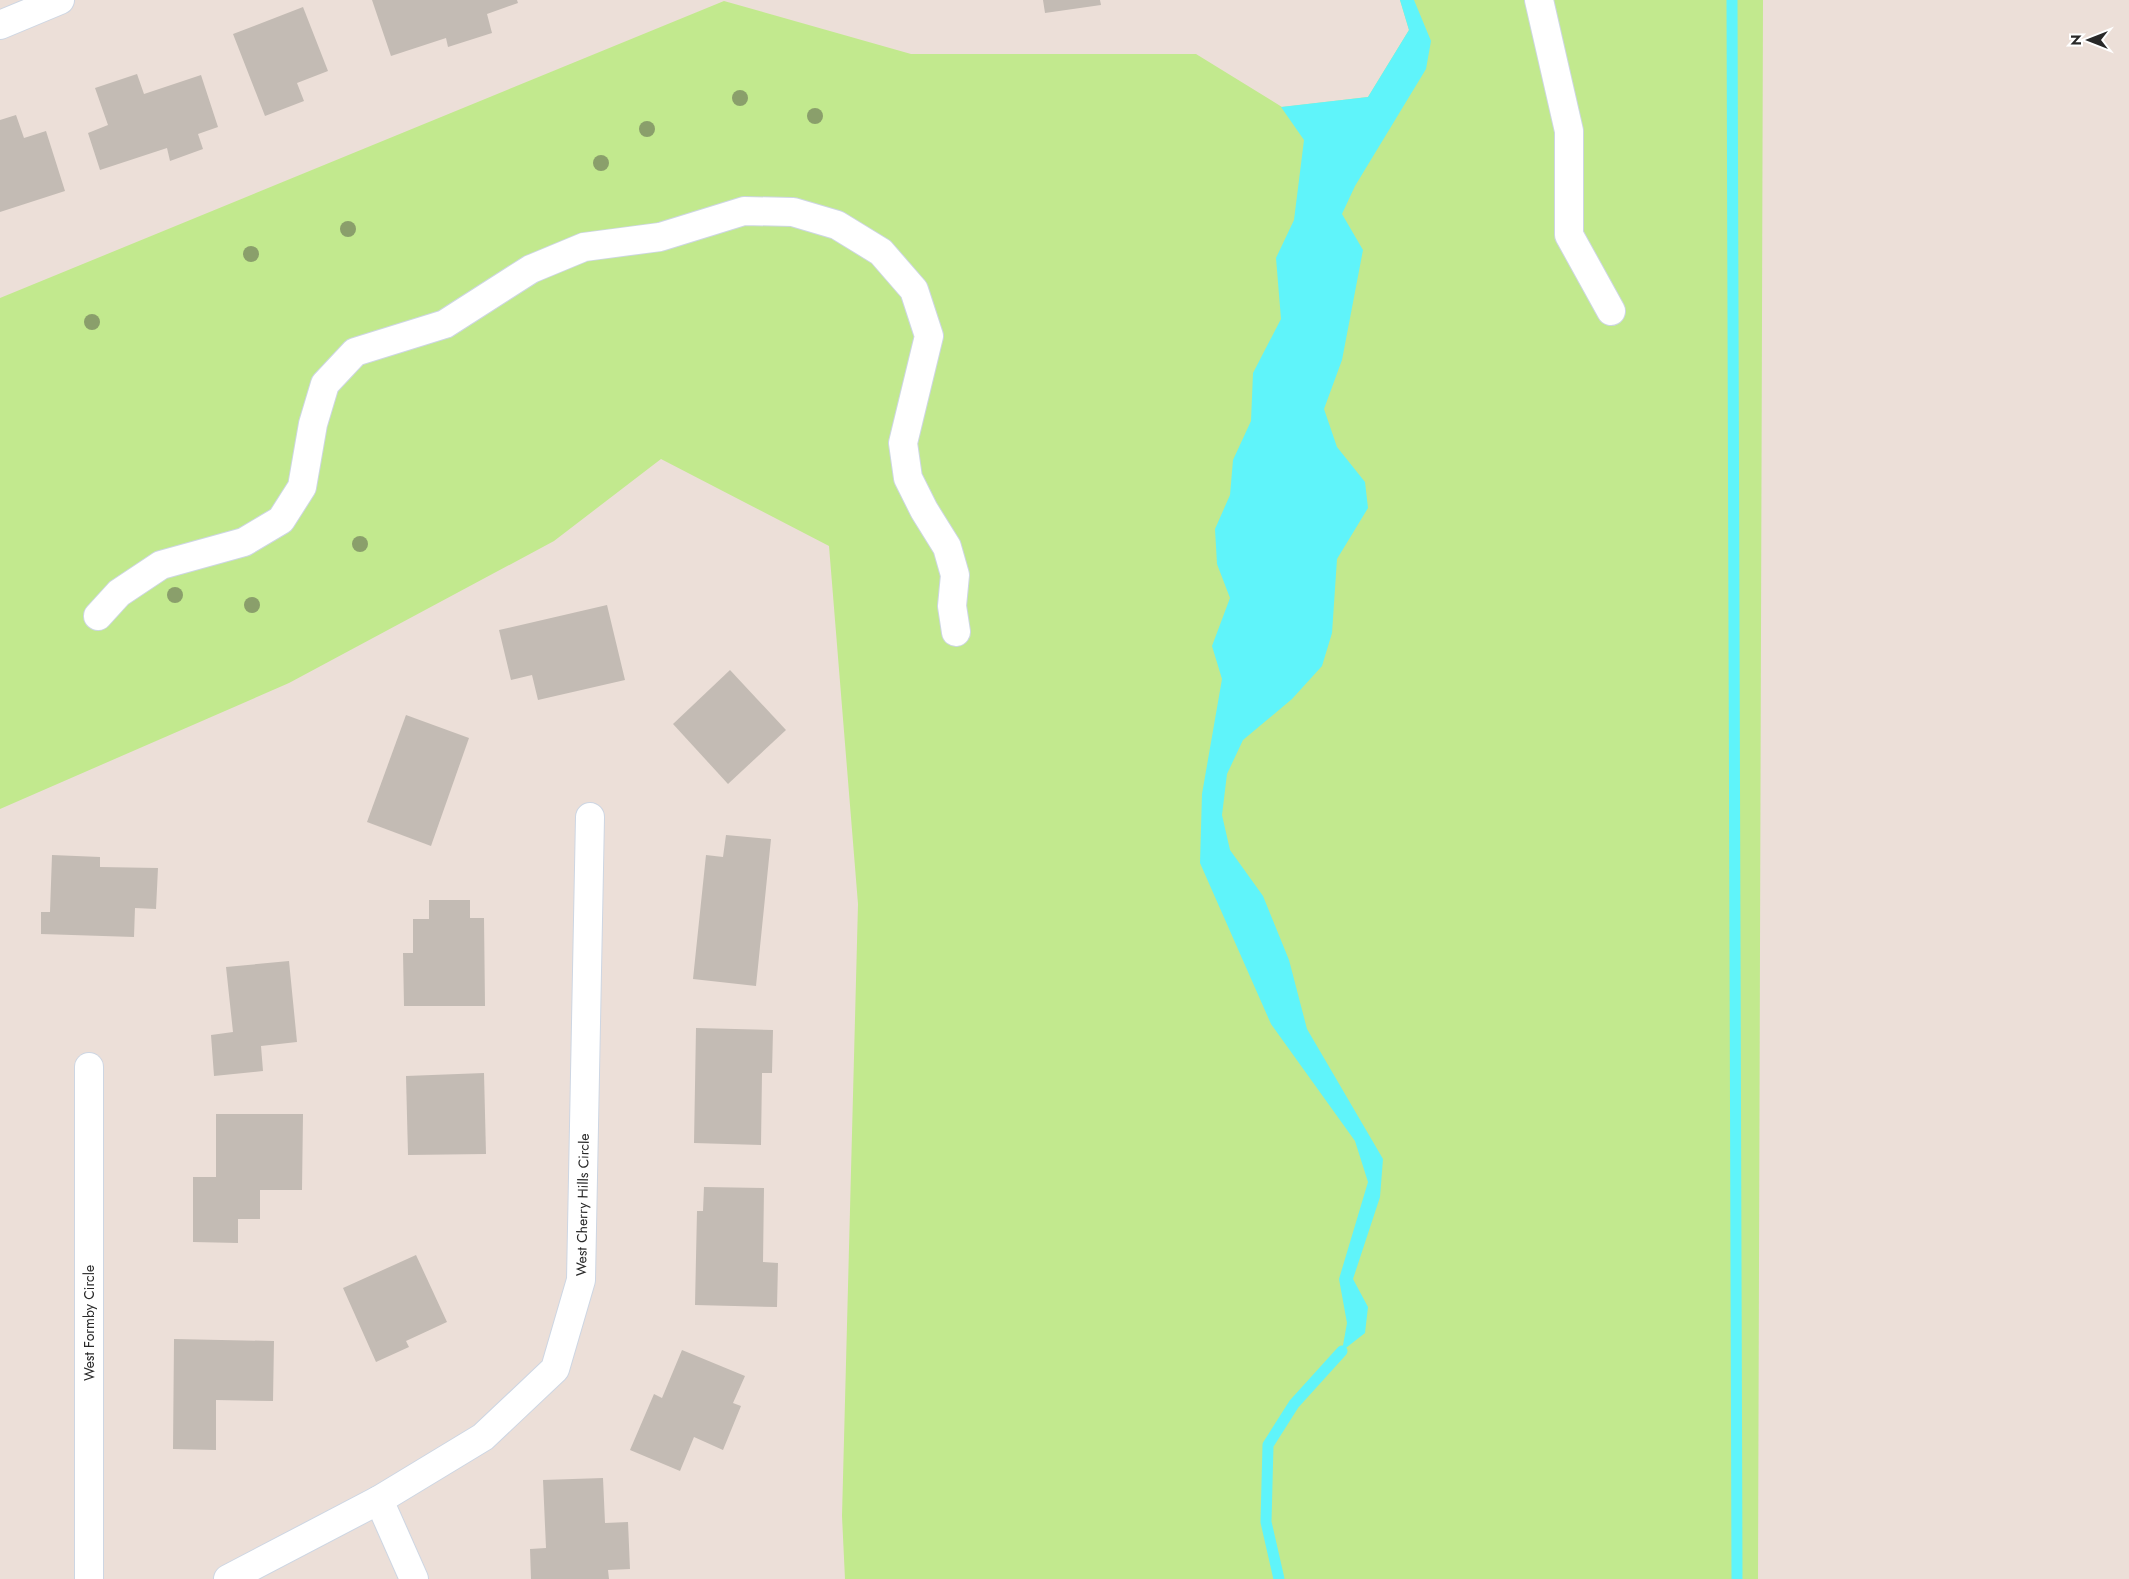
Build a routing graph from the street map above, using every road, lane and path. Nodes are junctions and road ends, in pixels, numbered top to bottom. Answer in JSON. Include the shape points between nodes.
{"nodes":[{"id":1,"x":60,"y":0,"type":"edge"},
{"id":2,"x":1539,"y":0,"type":"edge"},
{"id":3,"x":0,"y":24,"type":"edge"},
{"id":4,"x":1610,"y":310,"type":"dead end"},
{"id":5,"x":98,"y":616,"type":"dead end"},
{"id":6,"x":956,"y":632,"type":"dead end"},
{"id":7,"x":590,"y":816,"type":"dead end"},
{"id":8,"x":88,"y":1067,"type":"dead end"},
{"id":9,"x":379,"y":1500,"type":"junction"},
{"id":10,"x":89,"y":1579,"type":"edge"},
{"id":11,"x":228,"y":1579,"type":"edge"},
{"id":12,"x":414,"y":1579,"type":"edge"}],
"edges":[{"from":1,"to":3,"type":"street"},
{"from":2,"to":4,"type":"street","via":[[1569,131],[1569,235]]},
{"from":5,"to":6,"type":"street","via":[[119,593],[161,565],[244,542],[281,520],[302,487],[313,424],[325,384],[355,352],[445,324],[531,269],[584,247],[660,237],[744,211],[793,212],[837,225],[881,252],[914,290],[929,336],[903,443],[904,452],[908,478],[947,547],[955,575],[952,606]]},
{"from":7,"to":9,"type":"street","name":"West Cherry Hills Circle","via":[[581,1280],[555,1369],[483,1437]]},
{"from":8,"to":10,"type":"street","name":"West Formby Circle"},
{"from":9,"to":11,"type":"street","name":"West Cherry Hills Circle"},
{"from":9,"to":12,"type":"street"}]}
